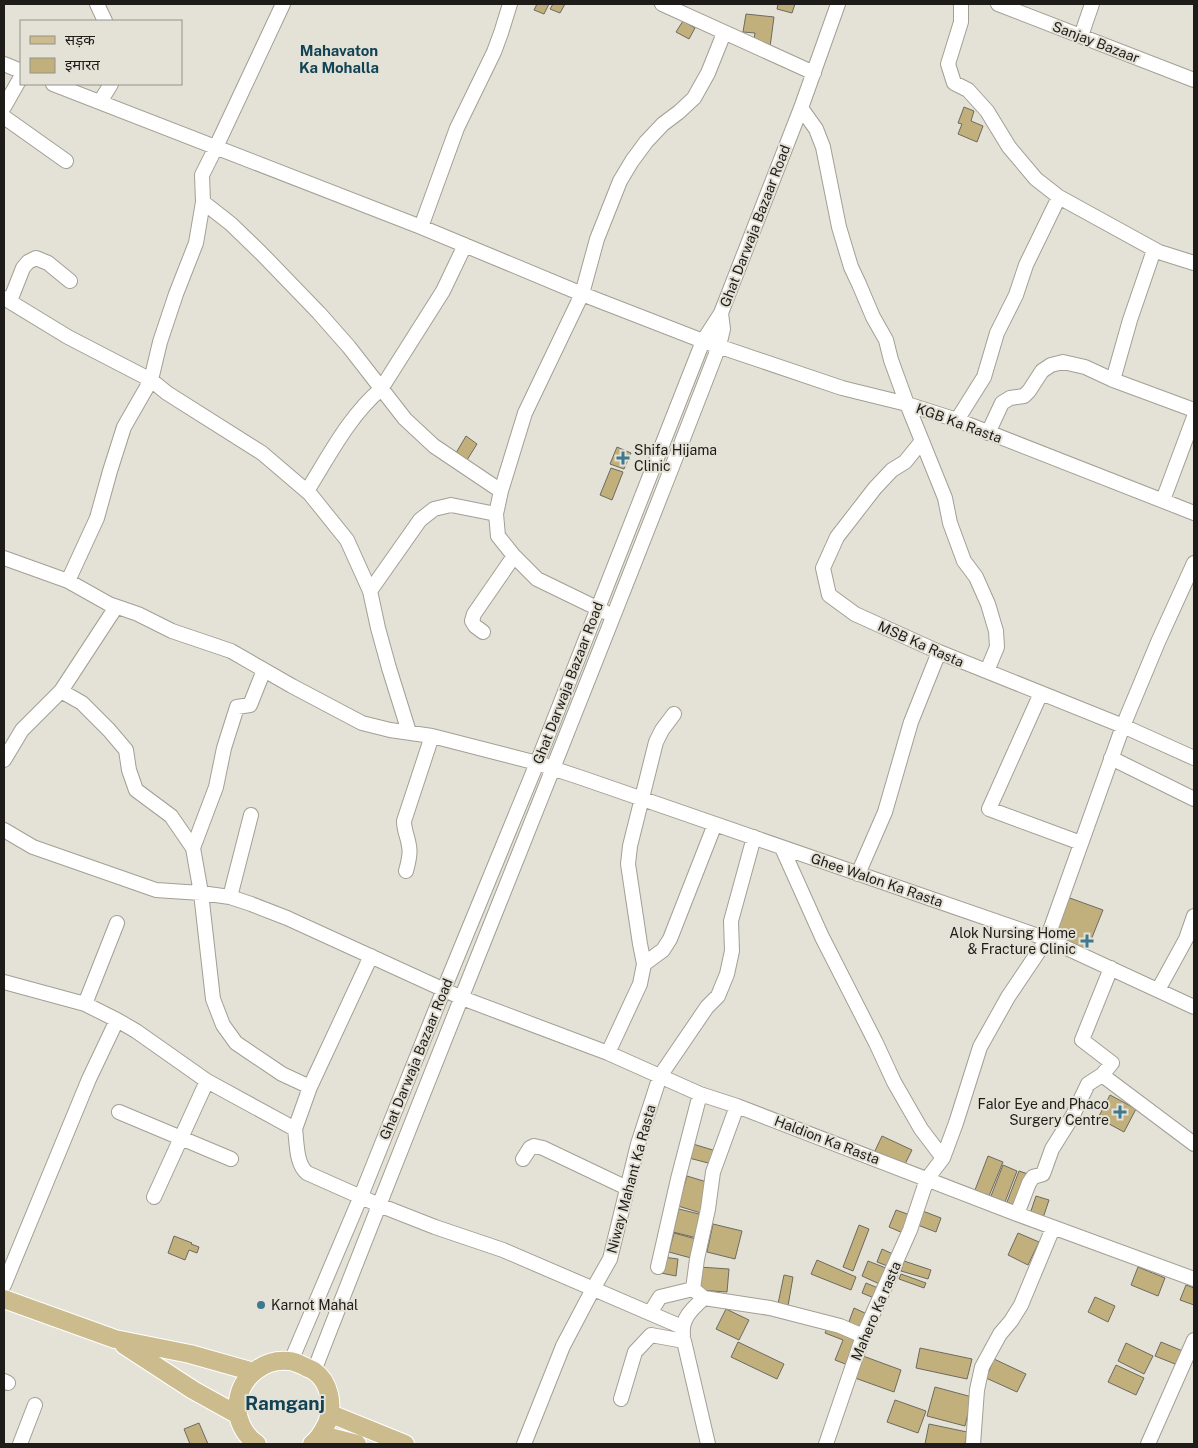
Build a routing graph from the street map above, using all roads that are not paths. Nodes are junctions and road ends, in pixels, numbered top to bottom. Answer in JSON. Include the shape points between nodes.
{"nodes":[{"id":1,"x":97,"y":4,"type":"edge"},
{"id":2,"x":283,"y":4,"type":"edge"},
{"id":3,"x":510,"y":4,"type":"edge"},
{"id":4,"x":662,"y":4,"type":"edge"},
{"id":5,"x":838,"y":4,"type":"edge"},
{"id":6,"x":961,"y":4,"type":"edge"},
{"id":7,"x":998,"y":4,"type":"edge"},
{"id":8,"x":1092,"y":4,"type":"edge"},
{"id":9,"x":105,"y":20,"type":"edge"},
{"id":10,"x":724,"y":32,"type":"junction"},
{"id":11,"x":1081,"y":36,"type":"junction"},
{"id":12,"x":4,"y":64,"type":"edge"},
{"id":13,"x":20,"y":71,"type":"edge"},
{"id":14,"x":814,"y":73,"type":"junction"},
{"id":15,"x":20,"y":79,"type":"edge"},
{"id":16,"x":1194,"y":80,"type":"edge"},
{"id":17,"x":56,"y":85,"type":"edge"},
{"id":18,"x":110,"y":85,"type":"edge"},
{"id":19,"x":100,"y":102,"type":"junction"},
{"id":20,"x":4,"y":107,"type":"edge"},
{"id":21,"x":801,"y":108,"type":"junction"},
{"id":22,"x":4,"y":117,"type":"edge"},
{"id":23,"x":216,"y":148,"type":"junction"},
{"id":24,"x":66,"y":161,"type":"dead end"},
{"id":25,"x":1059,"y":197,"type":"junction"},
{"id":26,"x":203,"y":202,"type":"junction"},
{"id":27,"x":421,"y":227,"type":"junction"},
{"id":28,"x":464,"y":245,"type":"junction"},
{"id":29,"x":1154,"y":250,"type":"junction"},
{"id":30,"x":1194,"y":263,"type":"edge"},
{"id":31,"x":70,"y":280,"type":"dead end"},
{"id":32,"x":582,"y":294,"type":"junction"},
{"id":33,"x":7,"y":300,"type":"edge"},
{"id":34,"x":722,"y":313,"type":"junction"},
{"id":35,"x":702,"y":341,"type":"junction"},
{"id":36,"x":719,"y":346,"type":"junction"},
{"id":37,"x":151,"y":380,"type":"junction"},
{"id":38,"x":1113,"y":380,"type":"junction"},
{"id":39,"x":381,"y":389,"type":"junction"},
{"id":40,"x":907,"y":404,"type":"junction"},
{"id":41,"x":1194,"y":410,"type":"edge"},
{"id":42,"x":1194,"y":417,"type":"edge"},
{"id":43,"x":958,"y":420,"type":"junction"},
{"id":44,"x":988,"y":432,"type":"junction"},
{"id":45,"x":922,"y":441,"type":"junction"},
{"id":46,"x":1189,"y":449,"type":"edge"},
{"id":47,"x":307,"y":491,"type":"junction"},
{"id":48,"x":501,"y":491,"type":"junction"},
{"id":49,"x":1162,"y":500,"type":"junction"},
{"id":50,"x":1194,"y":513,"type":"edge"},
{"id":51,"x":496,"y":514,"type":"junction"},
{"id":52,"x":514,"y":556,"type":"junction"},
{"id":53,"x":4,"y":558,"type":"edge"},
{"id":54,"x":1194,"y":563,"type":"edge"},
{"id":55,"x":68,"y":581,"type":"junction"},
{"id":56,"x":370,"y":591,"type":"junction"},
{"id":57,"x":116,"y":607,"type":"junction"},
{"id":58,"x":597,"y":609,"type":"junction"},
{"id":59,"x":614,"y":616,"type":"junction"},
{"id":60,"x":483,"y":632,"type":"dead end"},
{"id":61,"x":939,"y":652,"type":"junction"},
{"id":62,"x":264,"y":670,"type":"junction"},
{"id":63,"x":987,"y":671,"type":"junction"},
{"id":64,"x":61,"y":691,"type":"junction"},
{"id":65,"x":1041,"y":693,"type":"junction"},
{"id":66,"x":674,"y":714,"type":"dead end"},
{"id":67,"x":1123,"y":726,"type":"junction"},
{"id":68,"x":409,"y":732,"type":"junction"},
{"id":69,"x":432,"y":736,"type":"junction"},
{"id":70,"x":4,"y":758,"type":"edge"},
{"id":71,"x":1111,"y":758,"type":"junction"},
{"id":72,"x":1194,"y":758,"type":"edge"},
{"id":73,"x":537,"y":763,"type":"junction"},
{"id":74,"x":554,"y":768,"type":"junction"},
{"id":75,"x":1194,"y":798,"type":"edge"},
{"id":76,"x":642,"y":799,"type":"junction"},
{"id":77,"x":251,"y":816,"type":"dead end"},
{"id":78,"x":715,"y":824,"type":"junction"},
{"id":79,"x":4,"y":830,"type":"edge"},
{"id":80,"x":754,"y":837,"type":"junction"},
{"id":81,"x":1081,"y":842,"type":"junction"},
{"id":82,"x":192,"y":848,"type":"junction"},
{"id":83,"x":782,"y":848,"type":"junction"},
{"id":84,"x":406,"y":871,"type":"dead end"},
{"id":85,"x":858,"y":874,"type":"junction"},
{"id":86,"x":201,"y":892,"type":"junction"},
{"id":87,"x":230,"y":897,"type":"junction"},
{"id":88,"x":1194,"y":916,"type":"edge"},
{"id":89,"x":117,"y":923,"type":"dead end"},
{"id":90,"x":1047,"y":939,"type":"junction"},
{"id":91,"x":370,"y":956,"type":"junction"},
{"id":92,"x":644,"y":964,"type":"junction"},
{"id":93,"x":1111,"y":968,"type":"junction"},
{"id":94,"x":4,"y":982,"type":"edge"},
{"id":95,"x":444,"y":989,"type":"junction"},
{"id":96,"x":1158,"y":990,"type":"junction"},
{"id":97,"x":462,"y":998,"type":"junction"},
{"id":98,"x":85,"y":1004,"type":"junction"},
{"id":99,"x":1194,"y":1007,"type":"edge"},
{"id":100,"x":117,"y":1020,"type":"junction"},
{"id":101,"x":608,"y":1053,"type":"junction"},
{"id":102,"x":1102,"y":1075,"type":"junction"},
{"id":103,"x":660,"y":1076,"type":"junction"},
{"id":104,"x":207,"y":1081,"type":"junction"},
{"id":105,"x":310,"y":1087,"type":"junction"},
{"id":106,"x":700,"y":1094,"type":"junction"},
{"id":107,"x":737,"y":1106,"type":"junction"},
{"id":108,"x":119,"y":1112,"type":"dead end"},
{"id":109,"x":296,"y":1129,"type":"junction"},
{"id":110,"x":180,"y":1139,"type":"junction"},
{"id":111,"x":1194,"y":1144,"type":"edge"},
{"id":112,"x":943,"y":1158,"type":"junction"},
{"id":113,"x":231,"y":1159,"type":"dead end"},
{"id":114,"x":523,"y":1159,"type":"dead end"},
{"id":115,"x":927,"y":1178,"type":"junction"},
{"id":116,"x":627,"y":1188,"type":"junction"},
{"id":117,"x":361,"y":1196,"type":"junction"},
{"id":118,"x":154,"y":1197,"type":"dead end"},
{"id":119,"x":379,"y":1204,"type":"junction"},
{"id":120,"x":1017,"y":1214,"type":"junction"},
{"id":121,"x":1053,"y":1228,"type":"junction"},
{"id":122,"x":658,"y":1267,"type":"dead end"},
{"id":123,"x":1194,"y":1279,"type":"edge"},
{"id":124,"x":4,"y":1285,"type":"edge"},
{"id":125,"x":593,"y":1289,"type":"junction"},
{"id":126,"x":699,"y":1293,"type":"junction"},
{"id":127,"x":4,"y":1299,"type":"edge"},
{"id":128,"x":650,"y":1313,"type":"junction"},
{"id":129,"x":683,"y":1334,"type":"junction"},
{"id":130,"x":863,"y":1336,"type":"junction"},
{"id":131,"x":115,"y":1339,"type":"junction"},
{"id":132,"x":1194,"y":1340,"type":"edge"},
{"id":133,"x":291,"y":1361,"type":"junction"},
{"id":134,"x":314,"y":1371,"type":"junction"},
{"id":135,"x":254,"y":1372,"type":"junction"},
{"id":136,"x":621,"y":1399,"type":"dead end"},
{"id":137,"x":35,"y":1405,"type":"dead end"},
{"id":138,"x":331,"y":1414,"type":"junction"},
{"id":139,"x":238,"y":1416,"type":"junction"},
{"id":140,"x":317,"y":1440,"type":"edge"},
{"id":141,"x":253,"y":1443,"type":"edge"},
{"id":142,"x":20,"y":1444,"type":"edge"},
{"id":143,"x":357,"y":1444,"type":"edge"},
{"id":144,"x":405,"y":1444,"type":"edge"},
{"id":145,"x":524,"y":1444,"type":"edge"},
{"id":146,"x":708,"y":1444,"type":"edge"},
{"id":147,"x":826,"y":1444,"type":"edge"},
{"id":148,"x":973,"y":1444,"type":"edge"},
{"id":149,"x":1148,"y":1444,"type":"edge"}],
"edges":[{"from":1,"to":9,"type":"street"},
{"from":2,"to":23,"type":"street"},
{"from":3,"to":27,"type":"street","via":[[501,33],[457,128]]},
{"from":4,"to":10,"type":"street"},
{"from":5,"to":14,"type":"street","name":"Ghat Darwaja Bazaar Road"},
{"from":6,"to":25,"type":"street","via":[[961,22],[948,64],[954,83],[968,90],[1036,179]]},
{"from":7,"to":11,"type":"street","name":"Sanjay Bazaar"},
{"from":8,"to":11,"type":"street"},
{"from":10,"to":14,"type":"street"},
{"from":10,"to":32,"type":"street","via":[[708,74],[694,98],[646,142],[620,181],[597,239]]},
{"from":11,"to":16,"type":"street","name":"Sanjay Bazaar"},
{"from":12,"to":13,"type":"street"},
{"from":14,"to":21,"type":"street","name":"Ghat Darwaja Bazaar Road"},
{"from":15,"to":20,"type":"street"},
{"from":17,"to":19,"type":"street","name":"KGB Ka Rasta"},
{"from":18,"to":19,"type":"street"},
{"from":19,"to":23,"type":"street","name":"KGB Ka Rasta"},
{"from":21,"to":34,"type":"street","name":"Ghat Darwaja Bazaar Road"},
{"from":21,"to":40,"type":"street","via":[[816,129],[823,147],[851,268],[872,317],[886,340]]},
{"from":22,"to":24,"type":"street"},
{"from":23,"to":26,"type":"street","via":[[202,175]]},
{"from":23,"to":27,"type":"street","name":"KGB Ka Rasta"},
{"from":25,"to":29,"type":"street"},
{"from":25,"to":43,"type":"street","via":[[1029,258],[984,377]]},
{"from":26,"to":37,"type":"street","via":[[196,243],[160,342]]},
{"from":26,"to":39,"type":"street","via":[[231,224],[291,284],[349,347]]},
{"from":27,"to":28,"type":"street","name":"KGB Ka Rasta"},
{"from":28,"to":32,"type":"street","name":"KGB Ka Rasta"},
{"from":28,"to":39,"type":"street","via":[[442,291]]},
{"from":29,"to":30,"type":"street"},
{"from":29,"to":38,"type":"street"},
{"from":31,"to":33,"type":"street","via":[[36,258],[23,268]]},
{"from":32,"to":35,"type":"street","name":"KGB Ka Rasta"},
{"from":32,"to":48,"type":"street","via":[[525,413]]},
{"from":33,"to":37,"type":"street","via":[[68,337]]},
{"from":34,"to":35,"type":"street","name":"Ghat Darwaja Bazaar Road"},
{"from":34,"to":36,"type":"street"},
{"from":35,"to":36,"type":"street","name":"KGB Ka Rasta"},
{"from":35,"to":58,"type":"street","name":"Ghat Darwaja Bazaar Road"},
{"from":36,"to":40,"type":"street","name":"KGB Ka Rasta","via":[[842,388]]},
{"from":36,"to":59,"type":"street"},
{"from":37,"to":47,"type":"street","via":[[262,453]]},
{"from":37,"to":55,"type":"street","via":[[124,427],[97,518]]},
{"from":38,"to":41,"type":"street"},
{"from":38,"to":44,"type":"street","via":[[1085,367],[1063,362],[1050,365],[1024,396],[1002,403]]},
{"from":39,"to":47,"type":"street","via":[[352,420]]},
{"from":39,"to":48,"type":"street","via":[[405,419],[434,446]]},
{"from":40,"to":43,"type":"street","name":"KGB Ka Rasta"},
{"from":40,"to":45,"type":"street"},
{"from":42,"to":46,"type":"street"},
{"from":43,"to":44,"type":"street","name":"KGB Ka Rasta"},
{"from":44,"to":49,"type":"street","name":"KGB Ka Rasta"},
{"from":45,"to":61,"type":"street","name":"MSB Ka Rasta","via":[[905,462],[875,488],[837,537],[823,568],[829,595],[842,605]]},
{"from":45,"to":63,"type":"street","via":[[945,498],[950,523],[964,560],[976,577],[996,631],[997,647]]},
{"from":46,"to":49,"type":"street"},
{"from":47,"to":56,"type":"street","via":[[347,540]]},
{"from":48,"to":51,"type":"street"},
{"from":49,"to":50,"type":"street","name":"KGB Ka Rasta"},
{"from":51,"to":52,"type":"street","via":[[498,536]]},
{"from":51,"to":56,"type":"street","via":[[451,505],[434,509],[420,520]]},
{"from":52,"to":58,"type":"street","via":[[537,579]]},
{"from":52,"to":60,"type":"street","via":[[474,614],[472,621]]},
{"from":53,"to":55,"type":"street","name":"Ghee Walon Ka Rasta"},
{"from":54,"to":67,"type":"street"},
{"from":55,"to":57,"type":"street","name":"Ghee Walon Ka Rasta"},
{"from":56,"to":68,"type":"street"},
{"from":57,"to":62,"type":"street","name":"Ghee Walon Ka Rasta","via":[[231,651]]},
{"from":57,"to":64,"type":"street"},
{"from":58,"to":59,"type":"street"},
{"from":58,"to":73,"type":"street","name":"Ghat Darwaja Bazaar Road"},
{"from":59,"to":74,"type":"street"},
{"from":61,"to":63,"type":"street","name":"MSB Ka Rasta"},
{"from":61,"to":85,"type":"street","via":[[911,722],[885,812]]},
{"from":62,"to":68,"type":"street","name":"Ghee Walon Ka Rasta","via":[[362,723]]},
{"from":62,"to":82,"type":"street","via":[[250,705],[237,707],[216,787]]},
{"from":63,"to":65,"type":"street","name":"MSB Ka Rasta"},
{"from":64,"to":70,"type":"street","via":[[22,730]]},
{"from":64,"to":82,"type":"street","via":[[82,703],[126,750],[136,790],[171,816]]},
{"from":65,"to":67,"type":"street","name":"MSB Ka Rasta"},
{"from":65,"to":81,"type":"street","via":[[990,809]]},
{"from":66,"to":76,"type":"street","via":[[656,742]]},
{"from":67,"to":71,"type":"street"},
{"from":67,"to":72,"type":"street","name":"MSB Ka Rasta"},
{"from":68,"to":69,"type":"street","name":"Ghee Walon Ka Rasta"},
{"from":69,"to":73,"type":"street","name":"Ghee Walon Ka Rasta"},
{"from":69,"to":84,"type":"street","via":[[404,821],[410,854]]},
{"from":71,"to":75,"type":"street"},
{"from":71,"to":81,"type":"street"},
{"from":73,"to":74,"type":"street","name":"Ghee Walon Ka Rasta"},
{"from":73,"to":95,"type":"street","name":"Ghat Darwaja Bazaar Road"},
{"from":74,"to":76,"type":"street","name":"Ghee Walon Ka Rasta"},
{"from":74,"to":97,"type":"street"},
{"from":76,"to":78,"type":"street","name":"Ghee Walon Ka Rasta"},
{"from":76,"to":92,"type":"street","via":[[628,864]]},
{"from":77,"to":87,"type":"street"},
{"from":78,"to":80,"type":"street","name":"Ghee Walon Ka Rasta"},
{"from":78,"to":92,"type":"street","via":[[670,939],[663,950]]},
{"from":79,"to":86,"type":"street","name":"Haldion Ka Rasta","via":[[33,847],[156,890]]},
{"from":80,"to":83,"type":"street","name":"Ghee Walon Ka Rasta"},
{"from":80,"to":103,"type":"street","name":"Niway Mahant Ka Rasta","via":[[730,921],[732,951],[727,974],[718,996]]},
{"from":81,"to":90,"type":"street"},
{"from":82,"to":86,"type":"street"},
{"from":83,"to":85,"type":"street","name":"Ghee Walon Ka Rasta"},
{"from":83,"to":112,"type":"street","via":[[894,1082]]},
{"from":85,"to":90,"type":"street","name":"Ghee Walon Ka Rasta"},
{"from":86,"to":87,"type":"street","name":"Haldion Ka Rasta"},
{"from":86,"to":105,"type":"street","via":[[213,999],[223,1024],[236,1043],[282,1074]]},
{"from":87,"to":91,"type":"street","name":"Haldion Ka Rasta","via":[[287,918]]},
{"from":88,"to":96,"type":"street"},
{"from":89,"to":98,"type":"street"},
{"from":90,"to":93,"type":"street","name":"Ghee Walon Ka Rasta"},
{"from":90,"to":112,"type":"street","via":[[1008,997],[980,1047]]},
{"from":91,"to":95,"type":"street","name":"Haldion Ka Rasta"},
{"from":91,"to":105,"type":"street"},
{"from":92,"to":101,"type":"street","via":[[640,984]]},
{"from":93,"to":96,"type":"street","name":"Ghee Walon Ka Rasta"},
{"from":93,"to":102,"type":"street","via":[[1082,1040],[1112,1063]]},
{"from":94,"to":98,"type":"street"},
{"from":95,"to":97,"type":"street","name":"Haldion Ka Rasta"},
{"from":95,"to":117,"type":"street","name":"Ghat Darwaja Bazaar Road"},
{"from":96,"to":99,"type":"street","name":"Ghee Walon Ka Rasta"},
{"from":97,"to":101,"type":"street","name":"Haldion Ka Rasta"},
{"from":97,"to":119,"type":"street"},
{"from":98,"to":100,"type":"street"},
{"from":100,"to":104,"type":"street"},
{"from":100,"to":124,"type":"street","via":[[89,1079]]},
{"from":101,"to":103,"type":"street","name":"Haldion Ka Rasta"},
{"from":102,"to":111,"type":"street"},
{"from":102,"to":120,"type":"street","via":[[1088,1084],[1052,1149],[1043,1174],[1029,1183]]},
{"from":103,"to":106,"type":"street","name":"Haldion Ka Rasta"},
{"from":103,"to":116,"type":"street","name":"Niway Mahant Ka Rasta"},
{"from":104,"to":109,"type":"street"},
{"from":104,"to":110,"type":"street"},
{"from":105,"to":109,"type":"street"},
{"from":106,"to":107,"type":"street","name":"Haldion Ka Rasta"},
{"from":106,"to":122,"type":"street"},
{"from":107,"to":115,"type":"street","name":"Haldion Ka Rasta"},
{"from":107,"to":126,"type":"street","via":[[713,1172],[697,1259]]},
{"from":108,"to":110,"type":"street"},
{"from":109,"to":117,"type":"street","via":[[302,1169]]},
{"from":110,"to":113,"type":"street"},
{"from":110,"to":118,"type":"street"},
{"from":112,"to":115,"type":"street"},
{"from":114,"to":116,"type":"street","via":[[530,1148],[543,1148]]},
{"from":115,"to":120,"type":"street","name":"Haldion Ka Rasta"},
{"from":115,"to":130,"type":"street","name":"Mahero Ka rasta","via":[[910,1230]]},
{"from":116,"to":125,"type":"street","name":"Niway Mahant Ka Rasta","via":[[610,1260]]},
{"from":117,"to":119,"type":"street"},
{"from":117,"to":133,"type":"street","name":"Ghat Darwaja Bazaar Road"},
{"from":119,"to":125,"type":"street","via":[[502,1250]]},
{"from":119,"to":134,"type":"street"},
{"from":120,"to":121,"type":"street","name":"Haldion Ka Rasta"},
{"from":121,"to":123,"type":"street","name":"Haldion Ka Rasta"},
{"from":121,"to":148,"type":"street","via":[[1021,1305],[982,1367]]},
{"from":125,"to":128,"type":"street"},
{"from":125,"to":145,"type":"street","name":"Niway Mahant Ka Rasta","via":[[563,1346]]},
{"from":126,"to":128,"type":"street","via":[[660,1298]]},
{"from":126,"to":129,"type":"street","via":[[688,1312]]},
{"from":126,"to":130,"type":"street","via":[[779,1310],[840,1326]]},
{"from":127,"to":131,"type":"main road"},
{"from":128,"to":129,"type":"street"},
{"from":129,"to":136,"type":"street","via":[[651,1336],[635,1352]]},
{"from":129,"to":146,"type":"street"},
{"from":130,"to":147,"type":"street","name":"Mahero Ka rasta"},
{"from":131,"to":135,"type":"main road","via":[[190,1354]]},
{"from":131,"to":139,"type":"main road"},
{"from":132,"to":149,"type":"street"},
{"from":133,"to":134,"type":"main road"},
{"from":133,"to":135,"type":"main road","via":[[265,1364]]},
{"from":134,"to":138,"type":"main road","via":[[328,1390]]},
{"from":135,"to":139,"type":"main road","via":[[241,1390]]},
{"from":137,"to":142,"type":"street"},
{"from":138,"to":140,"type":"main road"},
{"from":138,"to":144,"type":"main road"},
{"from":139,"to":141,"type":"main road"},
{"from":140,"to":143,"type":"main road"}]}
